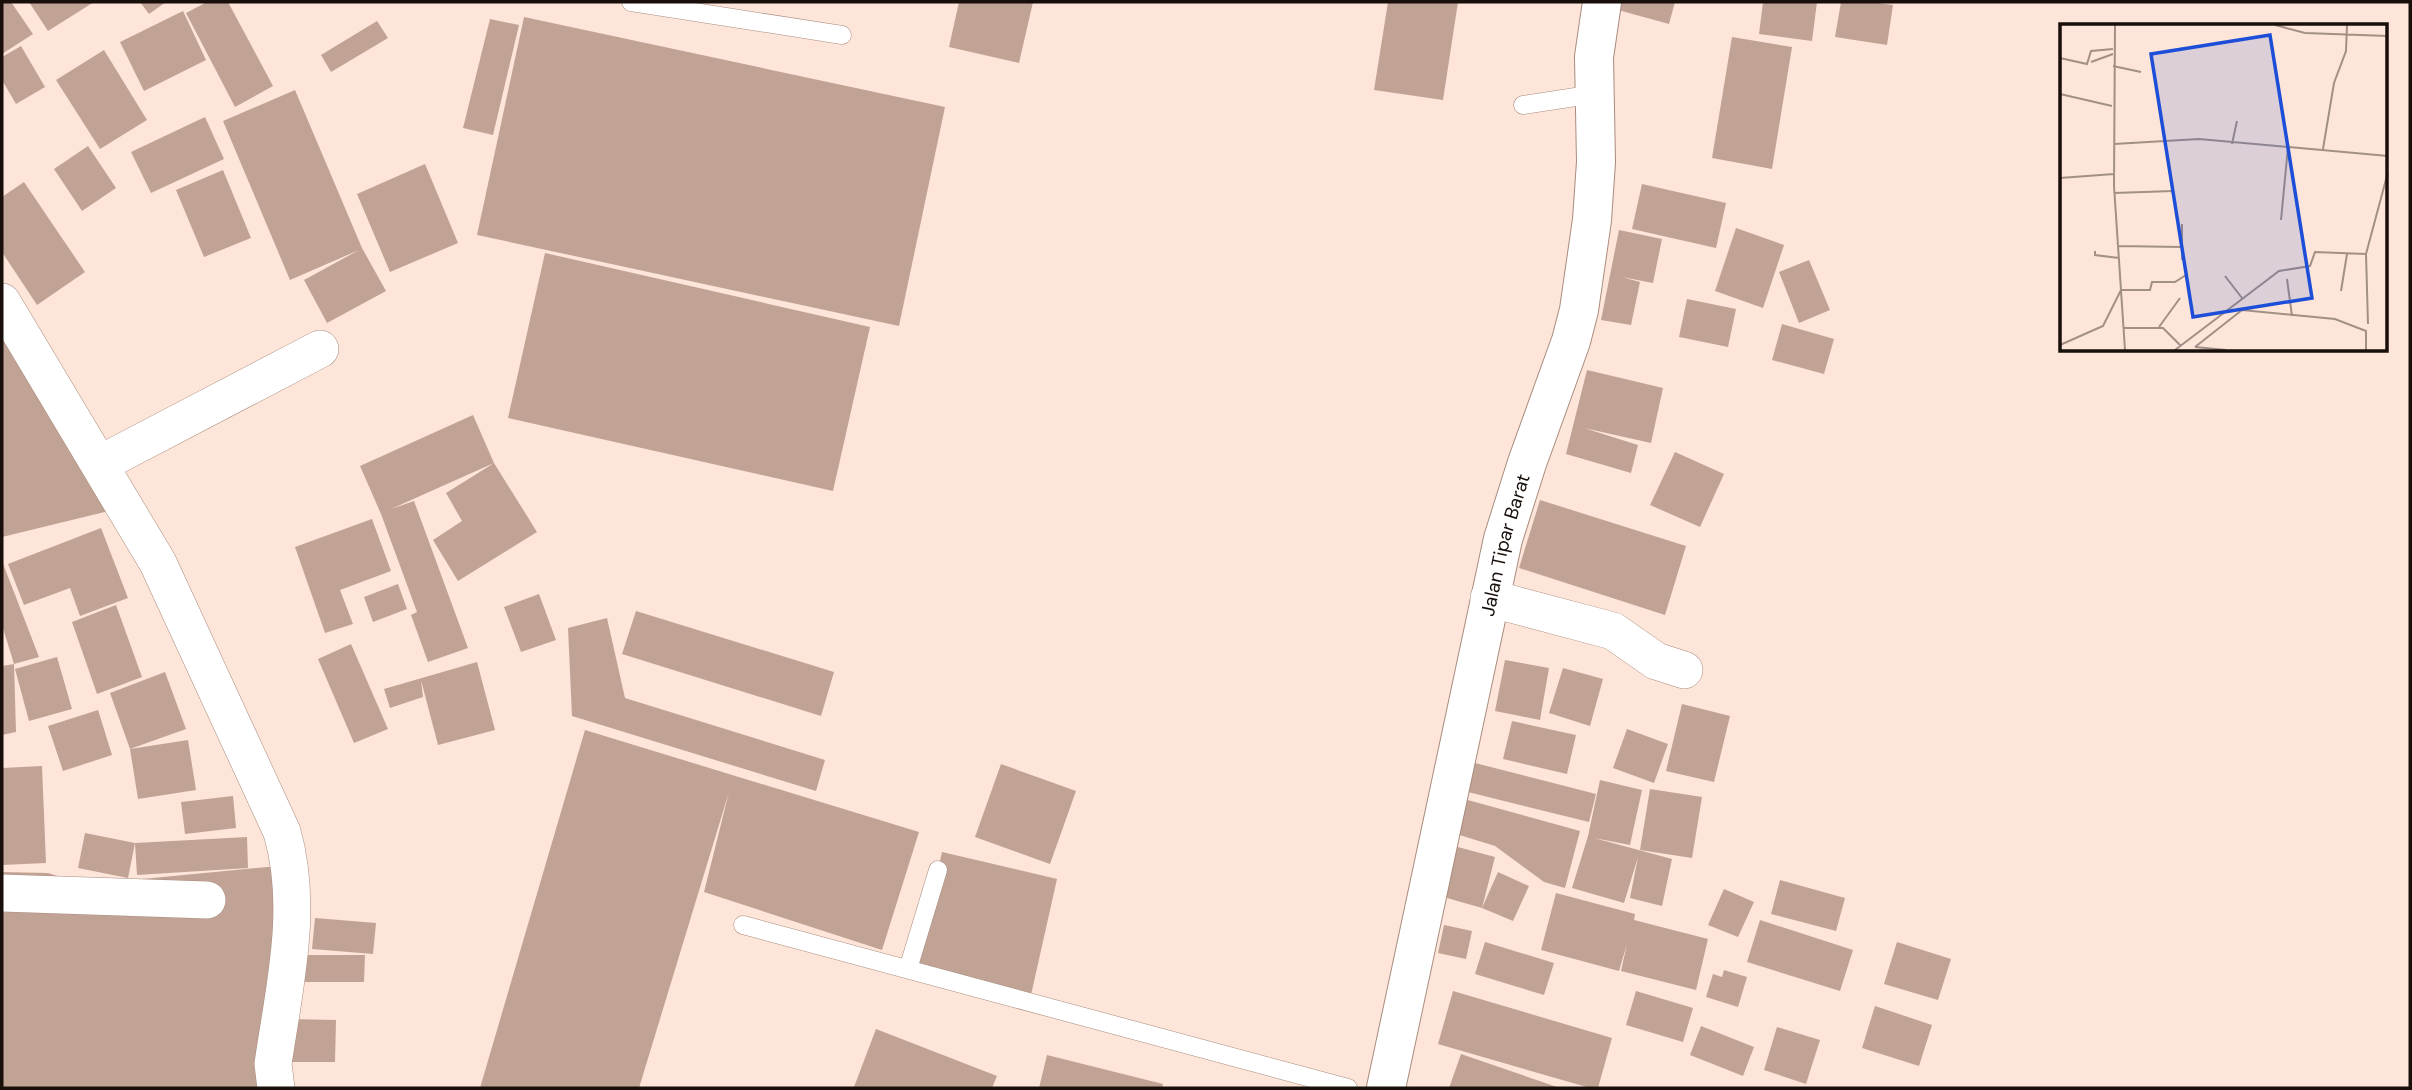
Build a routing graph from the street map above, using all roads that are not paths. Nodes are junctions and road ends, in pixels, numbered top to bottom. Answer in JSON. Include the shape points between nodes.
{"nodes":[{"id":1,"x":639,"y":2,"type":"edge"},
{"id":2,"x":1602,"y":2,"type":"edge"},
{"id":3,"x":842,"y":35,"type":"dead end"},
{"id":4,"x":1595,"y":94,"type":"junction"},
{"id":5,"x":1523,"y":104,"type":"dead end"},
{"id":6,"x":2,"y":302,"type":"edge"},
{"id":7,"x":320,"y":349,"type":"dead end"},
{"id":8,"x":100,"y":464,"type":"junction"},
{"id":9,"x":1489,"y":598,"type":"junction"},
{"id":10,"x":1684,"y":670,"type":"dead end"},
{"id":11,"x":938,"y":870,"type":"dead end"},
{"id":12,"x":2,"y":893,"type":"edge"},
{"id":13,"x":207,"y":900,"type":"dead end"},
{"id":14,"x":743,"y":925,"type":"dead end"},
{"id":15,"x":908,"y":969,"type":"junction"},
{"id":16,"x":276,"y":1088,"type":"edge"},
{"id":17,"x":1348,"y":1088,"type":"edge"},
{"id":18,"x":1386,"y":1088,"type":"edge"}],
"edges":[{"from":1,"to":3,"type":"lane"},
{"from":2,"to":4,"type":"street","name":"Jalan Tipar Barat","via":[[1594,57]]},
{"from":4,"to":5,"type":"lane"},
{"from":4,"to":9,"type":"street","name":"Jalan Tipar Barat","via":[[1592,220],[1579,310],[1503,539]]},
{"from":6,"to":8,"type":"street"},
{"from":7,"to":8,"type":"street"},
{"from":8,"to":16,"type":"street","via":[[159,563],[289,853],[293,921],[273,1064]]},
{"from":9,"to":10,"type":"street","via":[[1613,631],[1656,661]]},
{"from":9,"to":18,"type":"street","name":"Jalan Tipar Barat"},
{"from":11,"to":15,"type":"lane"},
{"from":12,"to":13,"type":"street"},
{"from":14,"to":15,"type":"lane"},
{"from":15,"to":17,"type":"lane"}]}
